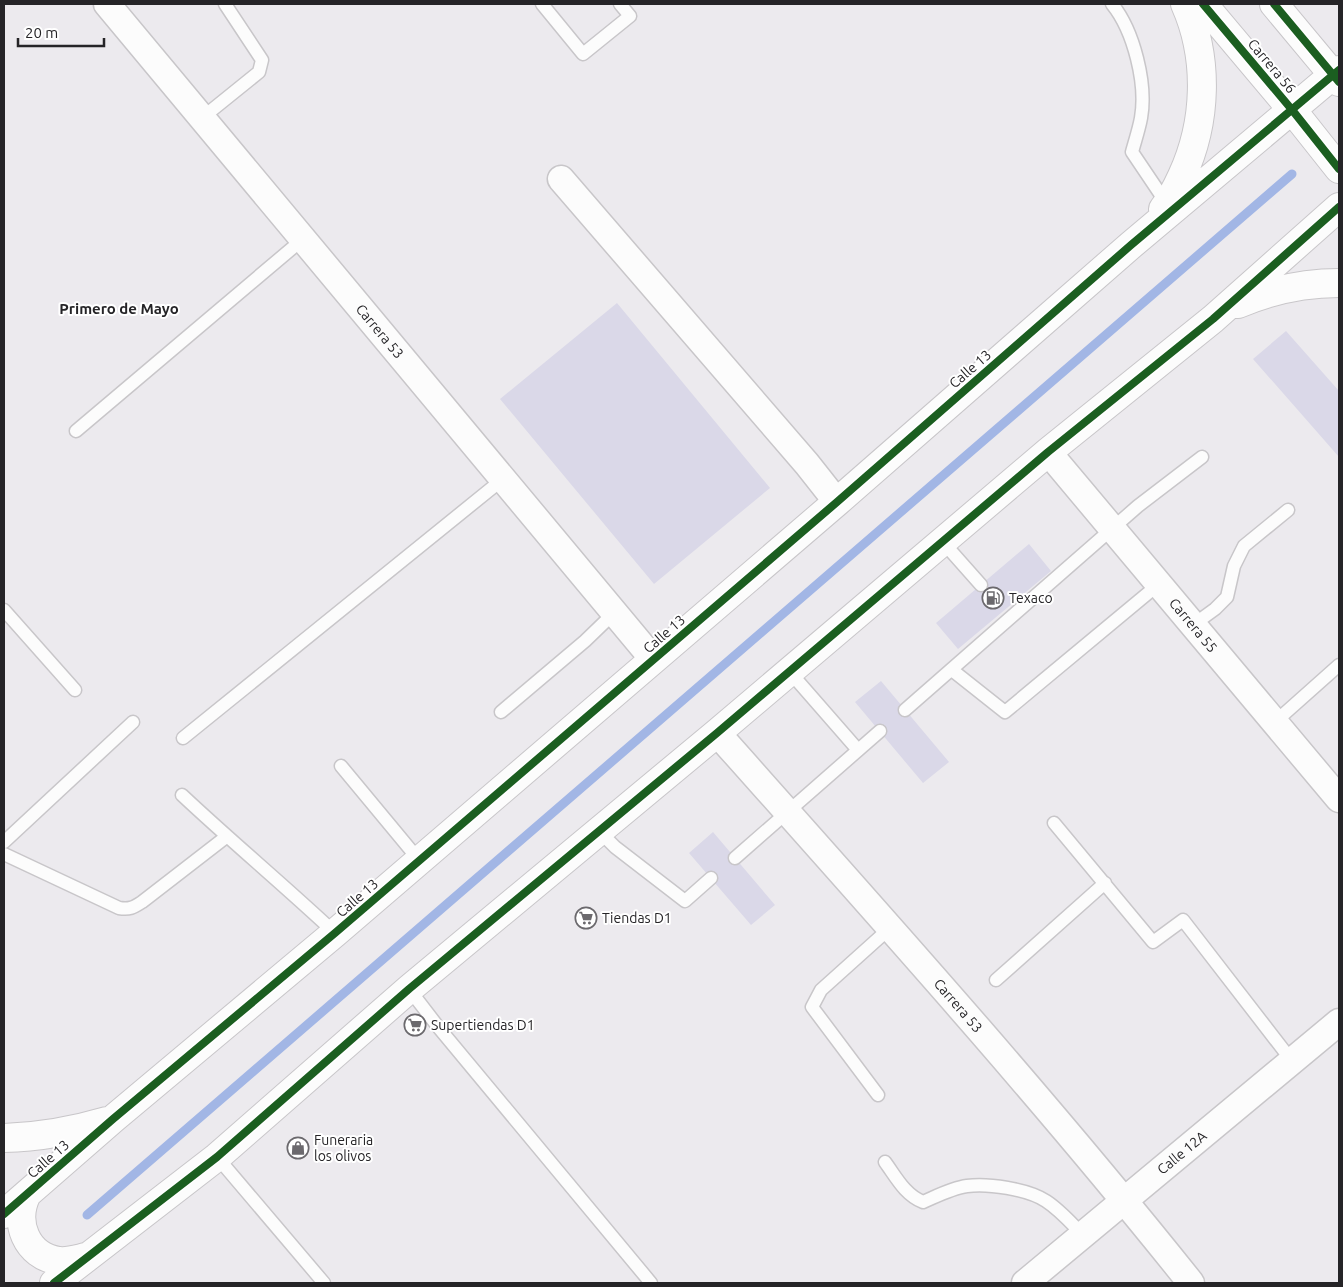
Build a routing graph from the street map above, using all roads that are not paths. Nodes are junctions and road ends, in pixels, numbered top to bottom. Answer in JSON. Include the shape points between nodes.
{"nodes":[{"id":1,"x":107,"y":4,"type":"edge"},
{"id":2,"x":225,"y":4,"type":"edge"},
{"id":3,"x":542,"y":4,"type":"edge"},
{"id":4,"x":620,"y":4,"type":"edge"},
{"id":5,"x":1112,"y":4,"type":"edge"},
{"id":6,"x":1185,"y":4,"type":"edge"},
{"id":7,"x":1203,"y":4,"type":"edge"},
{"id":8,"x":1274,"y":4,"type":"edge"},
{"id":9,"x":1337,"y":76,"type":"edge"},
{"id":10,"x":1293,"y":111,"type":"junction"},
{"id":11,"x":202,"y":118,"type":"junction"},
{"id":12,"x":1339,"y":169,"type":"edge"},
{"id":13,"x":562,"y":180,"type":"dead end"},
{"id":14,"x":1167,"y":204,"type":"junction"},
{"id":15,"x":1339,"y":207,"type":"edge"},
{"id":16,"x":303,"y":239,"type":"junction"},
{"id":17,"x":1130,"y":245,"type":"junction"},
{"id":18,"x":1339,"y":283,"type":"edge"},
{"id":19,"x":1213,"y":319,"type":"junction"},
{"id":20,"x":76,"y":431,"type":"dead end"},
{"id":21,"x":1048,"y":452,"type":"junction"},
{"id":22,"x":1202,"y":457,"type":"dead end"},
{"id":23,"x":503,"y":479,"type":"junction"},
{"id":24,"x":837,"y":502,"type":"junction"},
{"id":25,"x":1288,"y":510,"type":"dead end"},
{"id":26,"x":1112,"y":529,"type":"junction"},
{"id":27,"x":942,"y":541,"type":"junction"},
{"id":28,"x":1159,"y":584,"type":"junction"},
{"id":29,"x":981,"y":585,"type":"dead end"},
{"id":30,"x":4,"y":610,"type":"edge"},
{"id":31,"x":614,"y":613,"type":"junction"},
{"id":32,"x":1193,"y":625,"type":"junction"},
{"id":33,"x":653,"y":659,"type":"junction"},
{"id":34,"x":1339,"y":665,"type":"edge"},
{"id":35,"x":789,"y":670,"type":"junction"},
{"id":36,"x":952,"y":670,"type":"junction"},
{"id":37,"x":75,"y":690,"type":"dead end"},
{"id":38,"x":905,"y":710,"type":"dead end"},
{"id":39,"x":501,"y":712,"type":"dead end"},
{"id":40,"x":133,"y":722,"type":"dead end"},
{"id":41,"x":1275,"y":722,"type":"junction"},
{"id":42,"x":880,"y":731,"type":"dead end"},
{"id":43,"x":717,"y":733,"type":"junction"},
{"id":44,"x":184,"y":738,"type":"dead end"},
{"id":45,"x":858,"y":750,"type":"junction"},
{"id":46,"x":341,"y":766,"type":"dead end"},
{"id":47,"x":182,"y":795,"type":"dead end"},
{"id":48,"x":1339,"y":799,"type":"edge"},
{"id":49,"x":787,"y":812,"type":"junction"},
{"id":50,"x":1054,"y":823,"type":"dead end"},
{"id":51,"x":599,"y":831,"type":"junction"},
{"id":52,"x":226,"y":837,"type":"junction"},
{"id":53,"x":4,"y":842,"type":"edge"},
{"id":54,"x":4,"y":854,"type":"edge"},
{"id":55,"x":735,"y":858,"type":"dead end"},
{"id":56,"x":419,"y":860,"type":"junction"},
{"id":57,"x":711,"y":878,"type":"dead end"},
{"id":58,"x":1106,"y":883,"type":"junction"},
{"id":59,"x":890,"y":928,"type":"junction"},
{"id":60,"x":335,"y":933,"type":"junction"},
{"id":61,"x":996,"y":980,"type":"dead end"},
{"id":62,"x":409,"y":989,"type":"junction"},
{"id":63,"x":1339,"y":1022,"type":"edge"},
{"id":64,"x":1292,"y":1061,"type":"junction"},
{"id":65,"x":878,"y":1095,"type":"dead end"},
{"id":66,"x":113,"y":1119,"type":"junction"},
{"id":67,"x":4,"y":1138,"type":"edge"},
{"id":68,"x":217,"y":1156,"type":"junction"},
{"id":69,"x":885,"y":1162,"type":"dead end"},
{"id":70,"x":27,"y":1194,"type":"junction"},
{"id":71,"x":1125,"y":1200,"type":"junction"},
{"id":72,"x":4,"y":1214,"type":"edge"},
{"id":73,"x":1083,"y":1235,"type":"junction"},
{"id":74,"x":96,"y":1250,"type":"junction"},
{"id":75,"x":54,"y":1283,"type":"edge"},
{"id":76,"x":79,"y":1283,"type":"edge"},
{"id":77,"x":324,"y":1283,"type":"edge"},
{"id":78,"x":651,"y":1283,"type":"edge"},
{"id":79,"x":1025,"y":1283,"type":"edge"},
{"id":80,"x":1191,"y":1283,"type":"edge"}],
"edges":[{"from":1,"to":11,"type":"street","name":"Carrera 53"},
{"from":2,"to":11,"type":"lane","via":[[262,60],[258,72]]},
{"from":3,"to":4,"type":"lane","via":[[583,54],[630,16]]},
{"from":5,"to":14,"type":"lane","via":[[1133,43],[1141,76],[1141,117],[1132,152]]},
{"from":6,"to":14,"type":"main road","via":[[1196,34],[1202,100],[1190,158]]},
{"from":7,"to":10,"type":"main road","name":"Carrera 56"},
{"from":8,"to":9,"type":"main road"},
{"from":9,"to":10,"type":"main road","name":"Calle 13"},
{"from":10,"to":12,"type":"main road","name":"Carrera 56"},
{"from":10,"to":17,"type":"main road","name":"Calle 13"},
{"from":11,"to":16,"type":"street","name":"Carrera 53"},
{"from":13,"to":24,"type":"street"},
{"from":14,"to":17,"type":"main road"},
{"from":15,"to":19,"type":"main road"},
{"from":16,"to":20,"type":"lane"},
{"from":16,"to":23,"type":"street","name":"Carrera 53"},
{"from":17,"to":24,"type":"main road","name":"Calle 13"},
{"from":18,"to":19,"type":"main road","via":[[1276,290],[1232,306]]},
{"from":19,"to":21,"type":"main road"},
{"from":21,"to":26,"type":"street","name":"Carrera 55"},
{"from":21,"to":27,"type":"main road"},
{"from":22,"to":26,"type":"lane"},
{"from":23,"to":31,"type":"street","name":"Carrera 53"},
{"from":23,"to":44,"type":"lane"},
{"from":24,"to":33,"type":"main road","name":"Calle 13"},
{"from":25,"to":32,"type":"lane","via":[[1244,546],[1234,566],[1227,597]]},
{"from":26,"to":28,"type":"street","name":"Carrera 55"},
{"from":26,"to":36,"type":"lane","via":[[1007,614]]},
{"from":27,"to":29,"type":"lane"},
{"from":27,"to":35,"type":"main road"},
{"from":28,"to":32,"type":"street","name":"Carrera 55"},
{"from":28,"to":36,"type":"lane","via":[[1005,712]]},
{"from":30,"to":37,"type":"lane"},
{"from":31,"to":33,"type":"street","name":"Carrera 53"},
{"from":31,"to":39,"type":"lane","via":[[586,641]]},
{"from":32,"to":41,"type":"street","name":"Carrera 55"},
{"from":33,"to":56,"type":"main road","name":"Calle 13"},
{"from":34,"to":41,"type":"lane"},
{"from":35,"to":43,"type":"main road"},
{"from":35,"to":45,"type":"lane"},
{"from":36,"to":38,"type":"lane"},
{"from":40,"to":53,"type":"lane"},
{"from":41,"to":48,"type":"street","name":"Carrera 55"},
{"from":42,"to":45,"type":"lane"},
{"from":43,"to":49,"type":"street","name":"Carrera 53"},
{"from":43,"to":51,"type":"main road"},
{"from":45,"to":49,"type":"lane"},
{"from":46,"to":56,"type":"lane"},
{"from":47,"to":52,"type":"lane"},
{"from":49,"to":55,"type":"lane"},
{"from":49,"to":59,"type":"street","name":"Carrera 53"},
{"from":50,"to":58,"type":"lane"},
{"from":51,"to":57,"type":"lane","via":[[685,901]]},
{"from":51,"to":62,"type":"main road"},
{"from":52,"to":54,"type":"lane","via":[[142,902],[126,909]]},
{"from":52,"to":60,"type":"lane"},
{"from":56,"to":60,"type":"main road","name":"Calle 13"},
{"from":58,"to":61,"type":"lane"},
{"from":58,"to":64,"type":"lane","via":[[1153,942],[1184,920]]},
{"from":59,"to":65,"type":"lane","via":[[820,990],[812,1007]]},
{"from":59,"to":71,"type":"street","name":"Carrera 53"},
{"from":60,"to":66,"type":"main road","name":"Calle 13"},
{"from":62,"to":68,"type":"main road"},
{"from":62,"to":78,"type":"lane"},
{"from":63,"to":64,"type":"street","name":"Calle 12A"},
{"from":64,"to":71,"type":"street","name":"Calle 12A"},
{"from":66,"to":67,"type":"main road","via":[[55,1134]]},
{"from":66,"to":70,"type":"main road","name":"Calle 13"},
{"from":68,"to":74,"type":"main road"},
{"from":68,"to":77,"type":"lane"},
{"from":69,"to":73,"type":"lane","via":[[903,1188],[923,1202],[966,1186],[982,1185],[1018,1191],[1046,1200]]},
{"from":70,"to":72,"type":"main road","name":"Calle 13"},
{"from":70,"to":74,"type":"main road","via":[[21,1222],[33,1248],[59,1261],[69,1261]]},
{"from":71,"to":73,"type":"street","name":"Calle 12A"},
{"from":71,"to":80,"type":"street","name":"Carrera 53"},
{"from":73,"to":79,"type":"street","name":"Calle 12A"},
{"from":74,"to":75,"type":"main road"},
{"from":74,"to":76,"type":"main road"}]}
